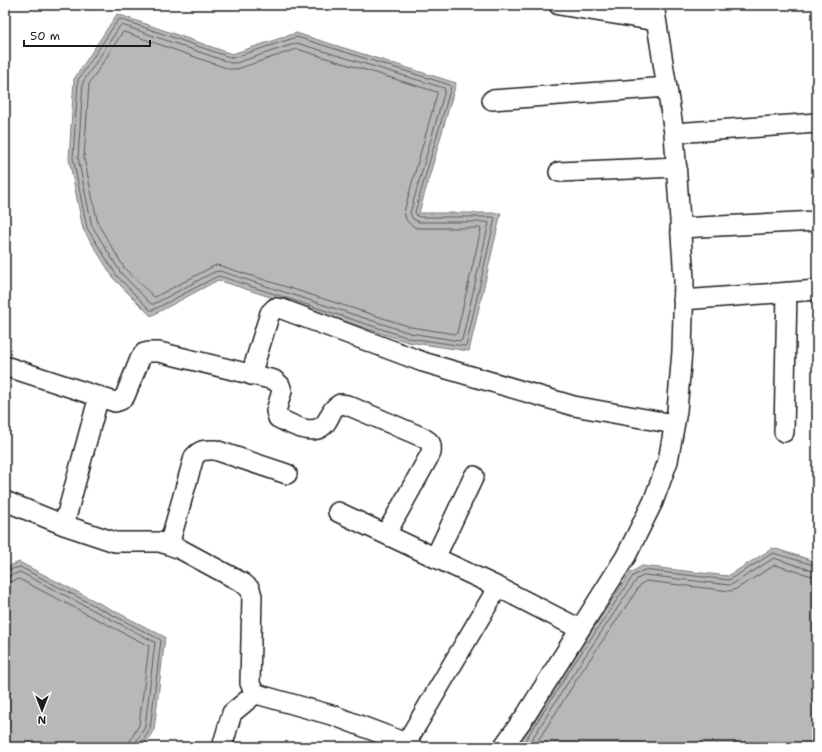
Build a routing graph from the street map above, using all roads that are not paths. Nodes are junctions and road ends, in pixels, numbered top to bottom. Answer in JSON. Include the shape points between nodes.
{"nodes":[{"id":1,"x":559,"y":5,"type":"edge"},
{"id":2,"x":655,"y":13,"type":"edge"},
{"id":3,"x":667,"y":87,"type":"junction"},
{"id":4,"x":492,"y":100,"type":"dead end"},
{"id":5,"x":817,"y":123,"type":"edge"},
{"id":6,"x":674,"y":133,"type":"junction"},
{"id":7,"x":677,"y":167,"type":"junction"},
{"id":8,"x":559,"y":172,"type":"dead end"},
{"id":9,"x":817,"y":221,"type":"edge"},
{"id":10,"x":680,"y":228,"type":"junction"},
{"id":11,"x":817,"y":290,"type":"edge"},
{"id":12,"x":787,"y":292,"type":"junction"},
{"id":13,"x":684,"y":300,"type":"junction"},
{"id":14,"x":5,"y":366,"type":"edge"},
{"id":15,"x":251,"y":376,"type":"junction"},
{"id":16,"x":99,"y":396,"type":"junction"},
{"id":17,"x":674,"y":424,"type":"junction"},
{"id":18,"x":784,"y":432,"type":"dead end"},
{"id":19,"x":287,"y":474,"type":"dead end"},
{"id":20,"x":474,"y":476,"type":"dead end"},
{"id":21,"x":5,"y":501,"type":"edge"},
{"id":22,"x":338,"y":512,"type":"dead end"},
{"id":23,"x":64,"y":525,"type":"junction"},
{"id":24,"x":386,"y":534,"type":"junction"},
{"id":25,"x":168,"y":545,"type":"junction"},
{"id":26,"x":435,"y":558,"type":"junction"},
{"id":27,"x":498,"y":587,"type":"junction"},
{"id":28,"x":580,"y":629,"type":"junction"},
{"id":29,"x":256,"y":693,"type":"junction"},
{"id":30,"x":409,"y":745,"type":"edge"},
{"id":31,"x":222,"y":747,"type":"edge"},
{"id":32,"x":503,"y":747,"type":"edge"}],
"edges":[{"from":1,"to":2,"type":"street"},
{"from":2,"to":3,"type":"street"},
{"from":3,"to":4,"type":"street"},
{"from":3,"to":6,"type":"street"},
{"from":5,"to":6,"type":"street"},
{"from":6,"to":7,"type":"street"},
{"from":7,"to":8,"type":"street"},
{"from":7,"to":10,"type":"street"},
{"from":9,"to":10,"type":"street"},
{"from":10,"to":13,"type":"street"},
{"from":11,"to":12,"type":"street"},
{"from":12,"to":13,"type":"street"},
{"from":12,"to":18,"type":"street"},
{"from":13,"to":17,"type":"street","via":[[682,351]]},
{"from":14,"to":16,"type":"street"},
{"from":15,"to":16,"type":"street","via":[[159,352],[149,352],[144,353],[140,359],[121,400],[115,402]]},
{"from":15,"to":17,"type":"street","via":[[270,313],[275,308],[423,362],[574,406]]},
{"from":15,"to":24,"type":"street","via":[[274,380],[280,385],[282,391],[276,411],[278,418],[308,430],[322,427],[334,408],[340,404],[429,440],[432,445],[431,453]]},
{"from":16,"to":23,"type":"street"},
{"from":17,"to":28,"type":"street","via":[[668,461],[653,502],[626,556]]},
{"from":19,"to":25,"type":"street","via":[[215,450],[200,451],[194,457]]},
{"from":20,"to":26,"type":"street"},
{"from":21,"to":23,"type":"street"},
{"from":22,"to":24,"type":"street"},
{"from":23,"to":25,"type":"street","via":[[115,542],[159,542]]},
{"from":24,"to":26,"type":"street"},
{"from":25,"to":29,"type":"street","via":[[180,549],[250,589],[250,683]]},
{"from":26,"to":27,"type":"street"},
{"from":27,"to":28,"type":"street"},
{"from":27,"to":30,"type":"street"},
{"from":28,"to":32,"type":"street"},
{"from":29,"to":30,"type":"street","via":[[335,716]]},
{"from":29,"to":31,"type":"street","via":[[232,713]]}]}
